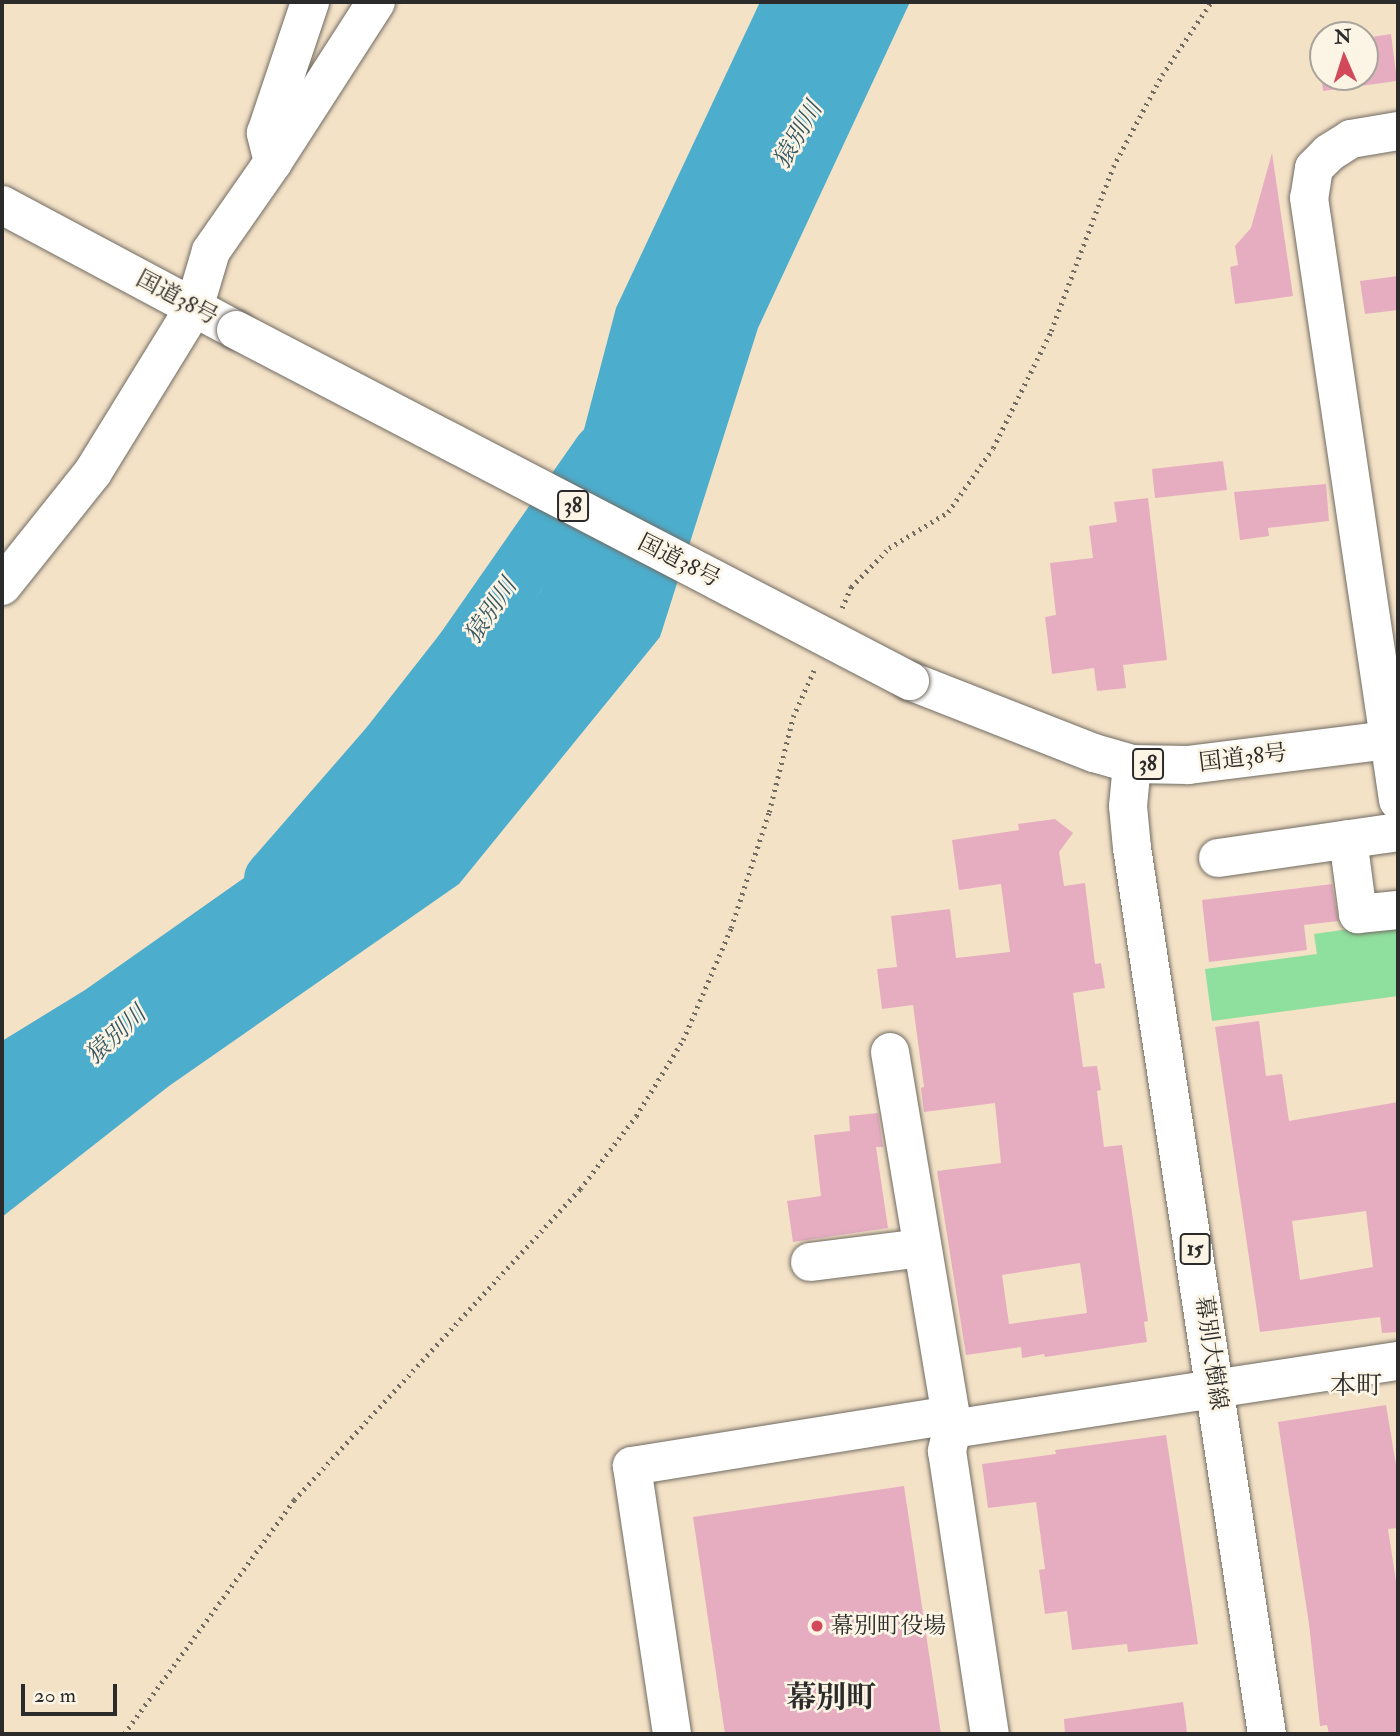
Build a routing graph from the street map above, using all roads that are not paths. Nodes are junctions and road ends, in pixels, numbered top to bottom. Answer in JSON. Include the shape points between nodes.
{"nodes":[{"id":1,"x":310,"y":2,"type":"edge"},
{"id":2,"x":376,"y":2,"type":"edge"},
{"id":3,"x":1398,"y":131,"type":"edge"},
{"id":4,"x":273,"y":162,"type":"junction"},
{"id":5,"x":2,"y":205,"type":"edge"},
{"id":6,"x":194,"y":308,"type":"junction"},
{"id":7,"x":2,"y":586,"type":"edge"},
{"id":8,"x":1394,"y":739,"type":"edge"},
{"id":9,"x":1132,"y":764,"type":"junction"},
{"id":10,"x":1398,"y":800,"type":"edge"},
{"id":11,"x":1398,"y":832,"type":"edge"},
{"id":12,"x":1348,"y":839,"type":"junction"},
{"id":13,"x":1218,"y":858,"type":"dead end"},
{"id":14,"x":1398,"y":909,"type":"edge"},
{"id":15,"x":890,"y":1052,"type":"dead end"},
{"id":16,"x":922,"y":1248,"type":"junction"},
{"id":17,"x":810,"y":1262,"type":"dead end"},
{"id":18,"x":1398,"y":1361,"type":"edge"},
{"id":19,"x":1215,"y":1387,"type":"junction"},
{"id":20,"x":952,"y":1422,"type":"junction"},
{"id":21,"x":672,"y":1734,"type":"edge"},
{"id":22,"x":990,"y":1734,"type":"edge"},
{"id":23,"x":1267,"y":1734,"type":"edge"}],
"edges":[{"from":1,"to":4,"type":"main road","via":[[266,132]]},
{"from":2,"to":4,"type":"main road"},
{"from":3,"to":8,"type":"main road","via":[[1351,139],[1329,153],[1314,168],[1309,198]]},
{"from":4,"to":6,"type":"main road","via":[[211,251]]},
{"from":5,"to":6,"type":"main road","name":"国道38号","number":"38"},
{"from":6,"to":7,"type":"main road","via":[[93,472]]},
{"from":6,"to":9,"type":"main road","name":"国道38号","number":"38","bridge":true,"via":[[910,681]]},
{"from":8,"to":9,"type":"main road","name":"国道38号","number":"38","via":[[1188,765]]},
{"from":8,"to":10,"type":"main road"},
{"from":9,"to":19,"type":"main road","name":"幕別大樹線","number":"15","via":[[1128,806],[1132,848]]},
{"from":11,"to":12,"type":"main road"},
{"from":12,"to":13,"type":"main road"},
{"from":12,"to":14,"type":"main road","via":[[1358,914]]},
{"from":15,"to":16,"type":"main road"},
{"from":16,"to":17,"type":"main road"},
{"from":16,"to":20,"type":"main road"},
{"from":18,"to":19,"type":"main road"},
{"from":19,"to":20,"type":"main road"},
{"from":19,"to":23,"type":"main road","name":"幕別大樹線","number":"15"},
{"from":20,"to":21,"type":"main road","via":[[632,1466]]},
{"from":20,"to":22,"type":"main road","via":[[947,1451]]}]}
